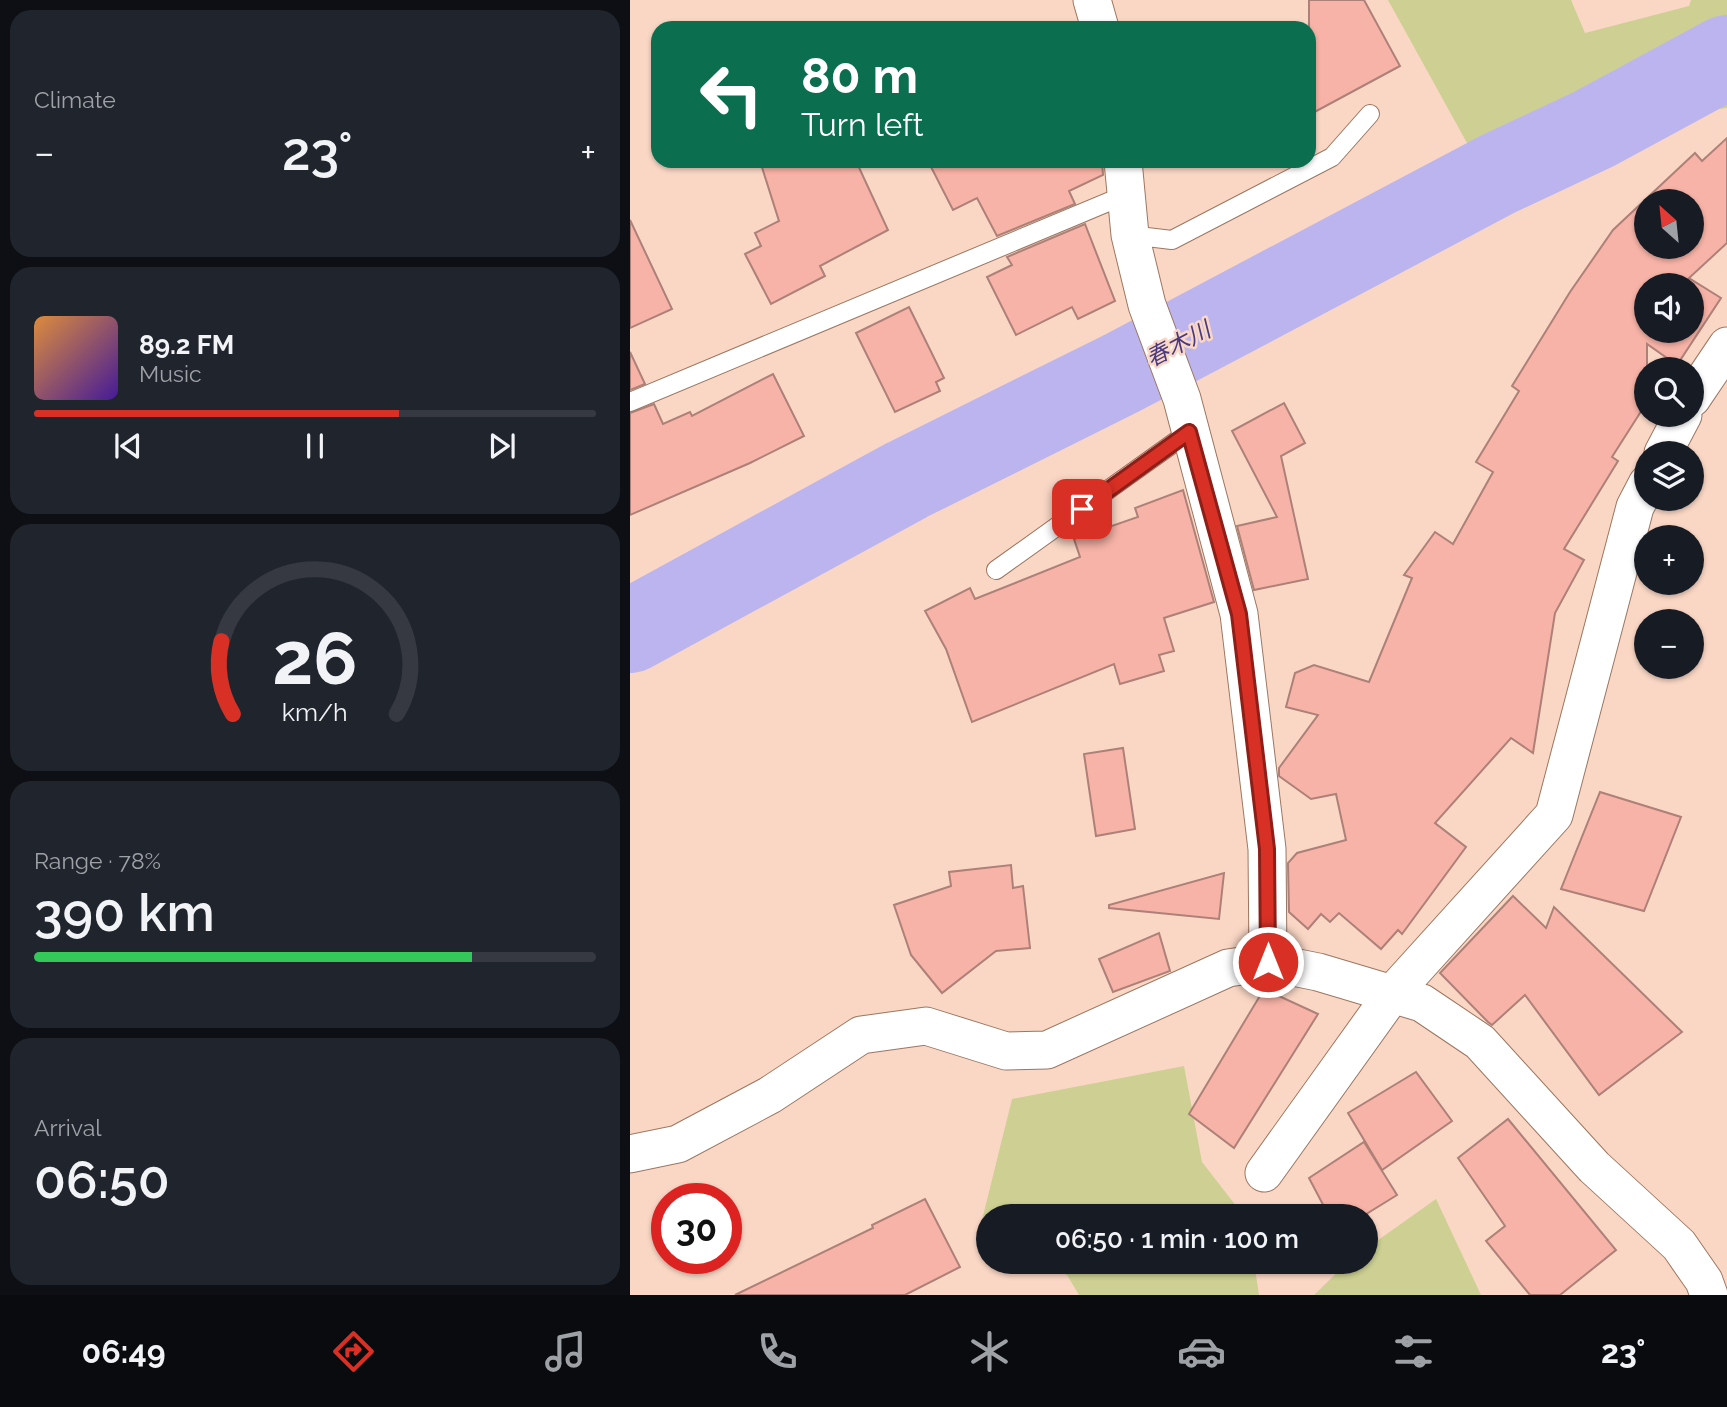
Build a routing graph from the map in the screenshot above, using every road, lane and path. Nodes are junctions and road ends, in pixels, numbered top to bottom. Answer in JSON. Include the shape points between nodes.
{"nodes":[{"id":1,"x":1092,"y":0,"type":"edge"},
{"id":2,"x":1098,"y":21,"type":"edge"},
{"id":3,"x":1370,"y":114,"type":"dead end"},
{"id":4,"x":1316,"y":165,"type":"edge"},
{"id":5,"x":1311,"y":168,"type":"edge"},
{"id":6,"x":1124,"y":178,"type":"edge"},
{"id":7,"x":1130,"y":235,"type":"junction"},
{"id":8,"x":1727,"y":346,"type":"edge"},
{"id":9,"x":1704,"y":380,"type":"edge"},
{"id":10,"x":630,"y":402,"type":"edge"},
{"id":11,"x":1185,"y":416,"type":"junction"},
{"id":12,"x":1634,"y":511,"type":"edge"},
{"id":13,"x":996,"y":570,"type":"dead end"},
{"id":14,"x":1268,"y":962,"type":"junction"},
{"id":15,"x":1392,"y":993,"type":"junction"},
{"id":16,"x":630,"y":1154,"type":"edge"},
{"id":17,"x":1264,"y":1173,"type":"dead end"},
{"id":18,"x":1709,"y":1295,"type":"edge"}],
"edges":[{"from":1,"to":2,"type":"street"},
{"from":3,"to":4,"type":"lane","via":[[1332,157]]},
{"from":5,"to":7,"type":"lane","via":[[1172,240]]},
{"from":6,"to":7,"type":"street"},
{"from":6,"to":10,"type":"lane"},
{"from":7,"to":11,"type":"street","via":[[1147,305]]},
{"from":8,"to":9,"type":"street"},
{"from":11,"to":13,"type":"lane"},
{"from":11,"to":14,"type":"street","via":[[1239,614],[1267,849]]},
{"from":12,"to":15,"type":"street","via":[[1554,815]]},
{"from":14,"to":15,"type":"street"},
{"from":14,"to":16,"type":"street","via":[[1228,968],[1047,1050],[1006,1051],[926,1027],[861,1035],[770,1095],[678,1144]]},
{"from":15,"to":17,"type":"street"},
{"from":15,"to":18,"type":"street","via":[[1422,1003],[1480,1042],[1594,1167],[1679,1245]]}]}
